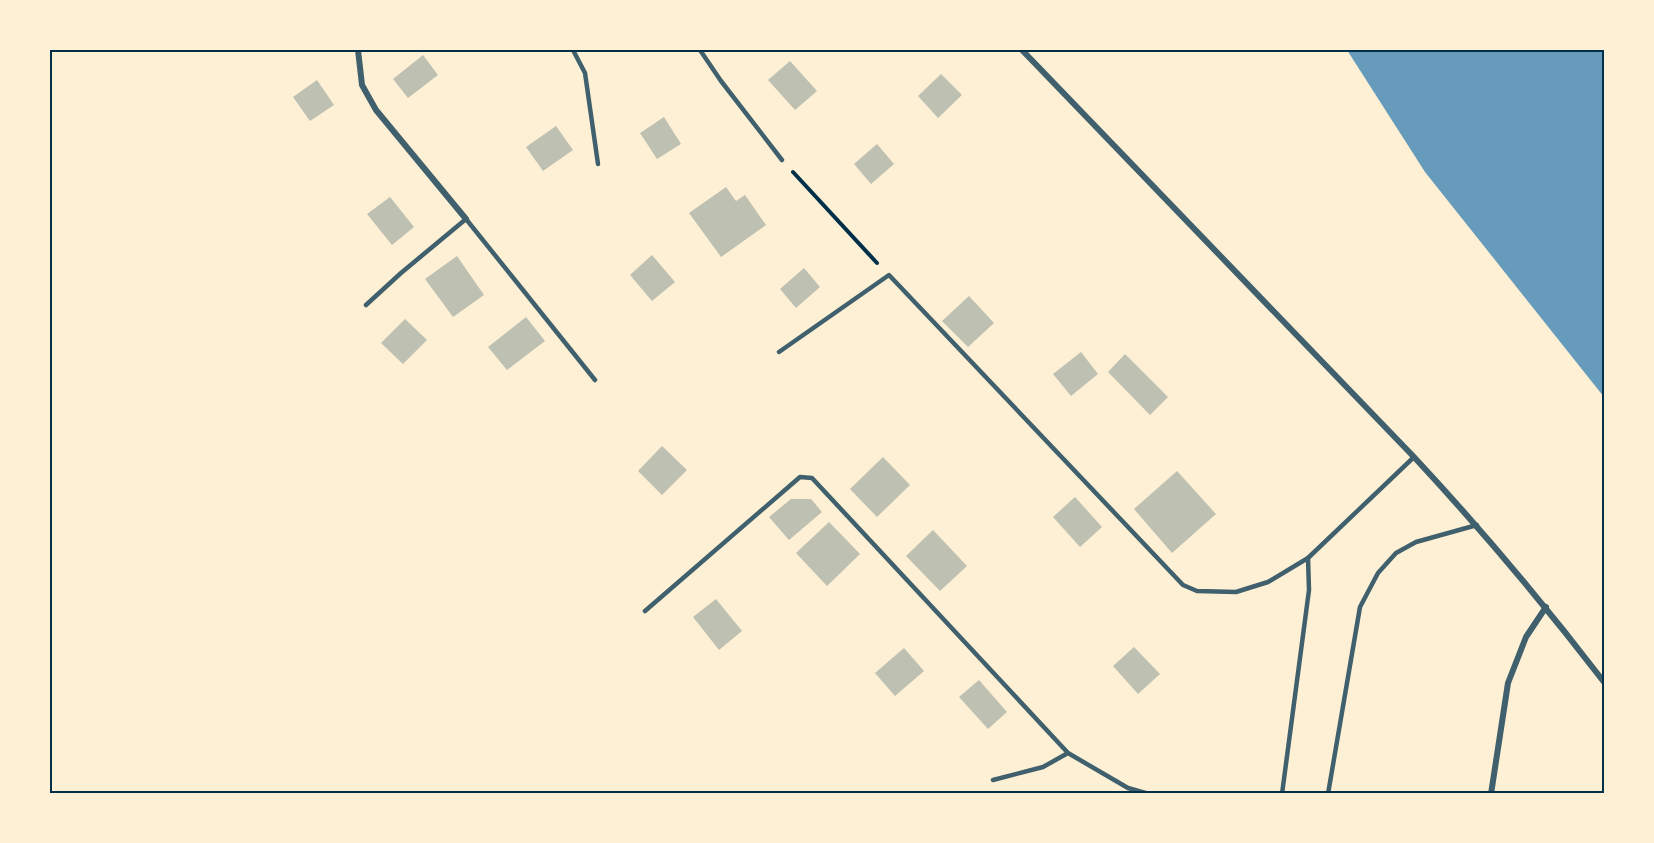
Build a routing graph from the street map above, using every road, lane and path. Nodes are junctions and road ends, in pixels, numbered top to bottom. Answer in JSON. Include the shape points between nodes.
{"nodes":[{"id":1,"x":358,"y":50,"type":"edge"},
{"id":2,"x":573,"y":50,"type":"edge"},
{"id":3,"x":700,"y":50,"type":"edge"},
{"id":4,"x":1022,"y":50,"type":"edge"},
{"id":5,"x":782,"y":160,"type":"joint"},
{"id":6,"x":598,"y":164,"type":"dead end"},
{"id":7,"x":466,"y":219,"type":"junction"},
{"id":8,"x":889,"y":275,"type":"junction"},
{"id":9,"x":366,"y":305,"type":"dead end"},
{"id":10,"x":779,"y":352,"type":"dead end"},
{"id":11,"x":595,"y":380,"type":"dead end"},
{"id":12,"x":1414,"y":457,"type":"junction"},
{"id":13,"x":1477,"y":525,"type":"junction"},
{"id":14,"x":1308,"y":558,"type":"junction"},
{"id":15,"x":1546,"y":607,"type":"junction"},
{"id":16,"x":645,"y":611,"type":"dead end"},
{"id":17,"x":1605,"y":682,"type":"edge"},
{"id":18,"x":1068,"y":753,"type":"junction"},
{"id":19,"x":993,"y":780,"type":"dead end"},
{"id":20,"x":1149,"y":794,"type":"edge"},
{"id":21,"x":1281,"y":794,"type":"edge"},
{"id":22,"x":1328,"y":794,"type":"edge"},
{"id":23,"x":1491,"y":794,"type":"edge"}],
"edges":[{"from":1,"to":7,"type":"street","via":[[362,84],[375,110]]},
{"from":2,"to":6,"type":"lane","via":[[585,73]]},
{"from":3,"to":5,"type":"lane"},
{"from":4,"to":12,"type":"street"},
{"from":5,"to":8,"type":"path"},
{"from":7,"to":9,"type":"lane"},
{"from":7,"to":11,"type":"lane"},
{"from":8,"to":10,"type":"lane"},
{"from":8,"to":14,"type":"lane","via":[[1183,585],[1197,591],[1236,592],[1268,582]]},
{"from":12,"to":13,"type":"street"},
{"from":12,"to":14,"type":"lane"},
{"from":13,"to":15,"type":"street"},
{"from":13,"to":22,"type":"lane","via":[[1416,542],[1396,553],[1378,573],[1360,607]]},
{"from":14,"to":21,"type":"lane","via":[[1309,590]]},
{"from":15,"to":17,"type":"street"},
{"from":15,"to":23,"type":"street","via":[[1526,637],[1508,683]]},
{"from":16,"to":18,"type":"lane","via":[[800,477],[812,478]]},
{"from":18,"to":19,"type":"lane","via":[[1043,768]]},
{"from":18,"to":20,"type":"lane","via":[[1128,788]]}]}
